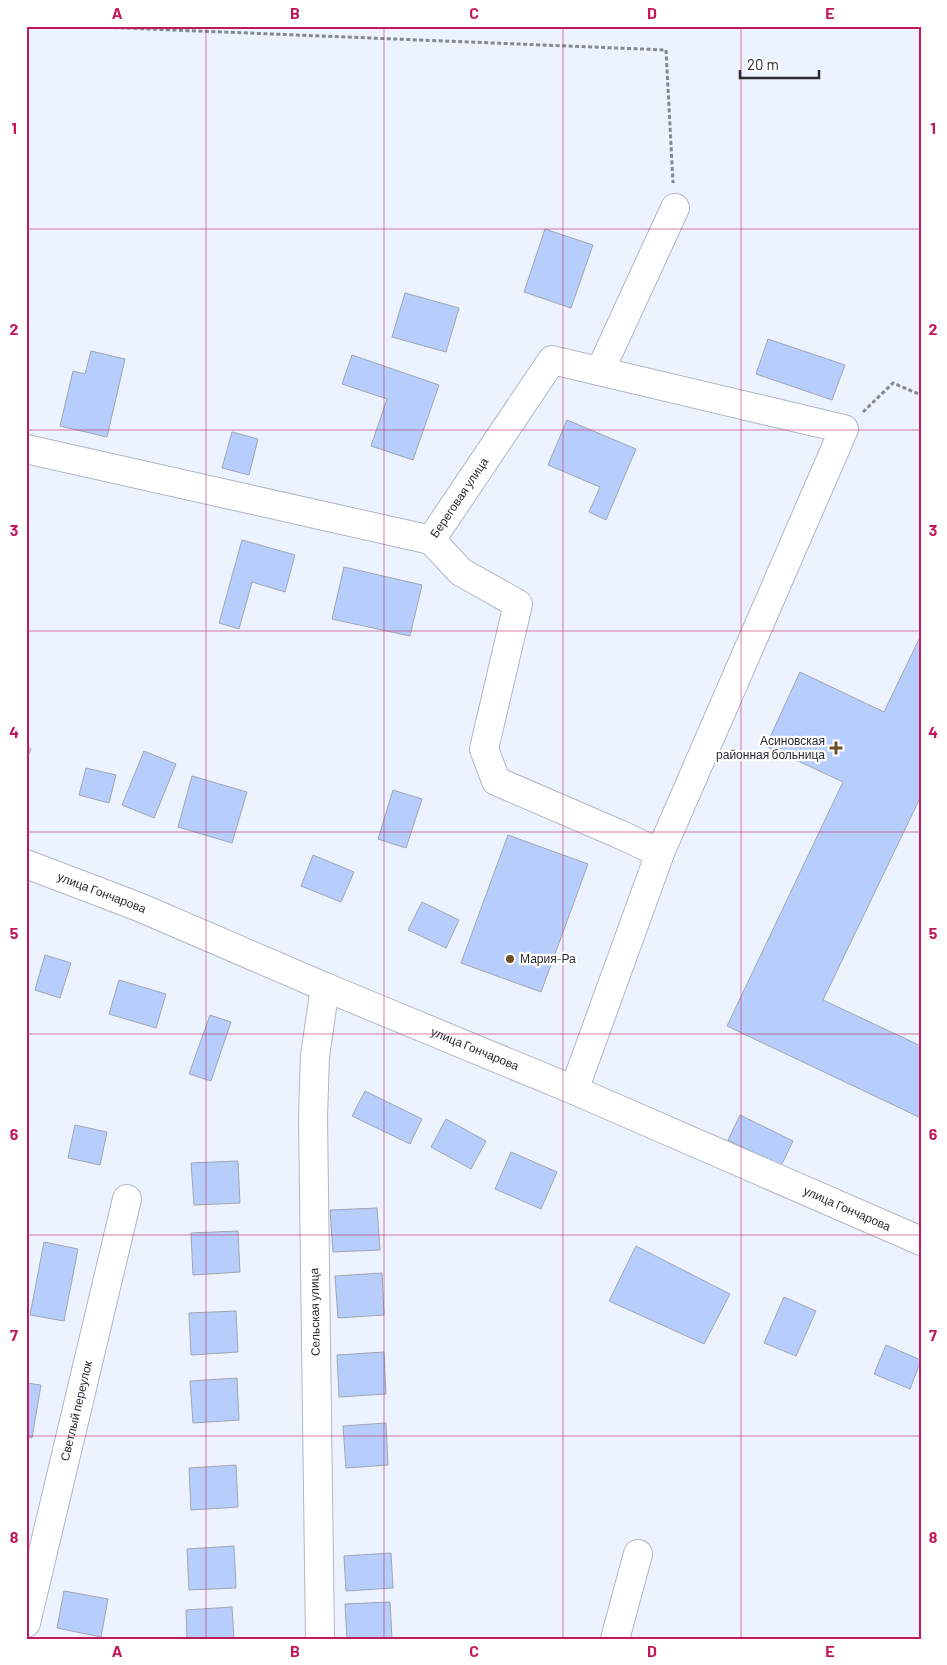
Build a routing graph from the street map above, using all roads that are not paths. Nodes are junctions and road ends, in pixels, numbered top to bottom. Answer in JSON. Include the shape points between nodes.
{"nodes":[{"id":1,"x":675,"y":208,"type":"road end"},
{"id":2,"x":600,"y":371,"type":"junction"},
{"id":3,"x":26,"y":449,"type":"edge"},
{"id":4,"x":431,"y":540,"type":"junction"},
{"id":5,"x":660,"y":853,"type":"junction"},
{"id":6,"x":26,"y":864,"type":"edge"},
{"id":7,"x":325,"y":987,"type":"junction"},
{"id":8,"x":574,"y":1090,"type":"junction"},
{"id":9,"x":127,"y":1199,"type":"dead end"},
{"id":10,"x":921,"y":1241,"type":"edge"},
{"id":11,"x":638,"y":1554,"type":"dead end"},
{"id":12,"x":26,"y":1623,"type":"edge"},
{"id":13,"x":320,"y":1639,"type":"edge"},
{"id":14,"x":615,"y":1639,"type":"edge"}],
"edges":[{"from":1,"to":2,"type":"street"},
{"from":2,"to":4,"type":"street","name":"Береговая улица","via":[[552,360]]},
{"from":2,"to":5,"type":"street","name":"Береговая улица","via":[[844,429]]},
{"from":3,"to":4,"type":"street","name":"Береговая улица"},
{"from":4,"to":5,"type":"street","via":[[461,572],[518,604],[484,749],[496,781]]},
{"from":5,"to":8,"type":"street"},
{"from":6,"to":7,"type":"street","name":"улица Гончарова","via":[[139,907]]},
{"from":7,"to":8,"type":"street","name":"улица Гончарова"},
{"from":7,"to":13,"type":"street","name":"Сельская улица","via":[[315,1056],[313,1117]]},
{"from":8,"to":10,"type":"street","name":"улица Гончарова"},
{"from":9,"to":12,"type":"street","name":"Светлый переулок"},
{"from":11,"to":14,"type":"street"}]}
